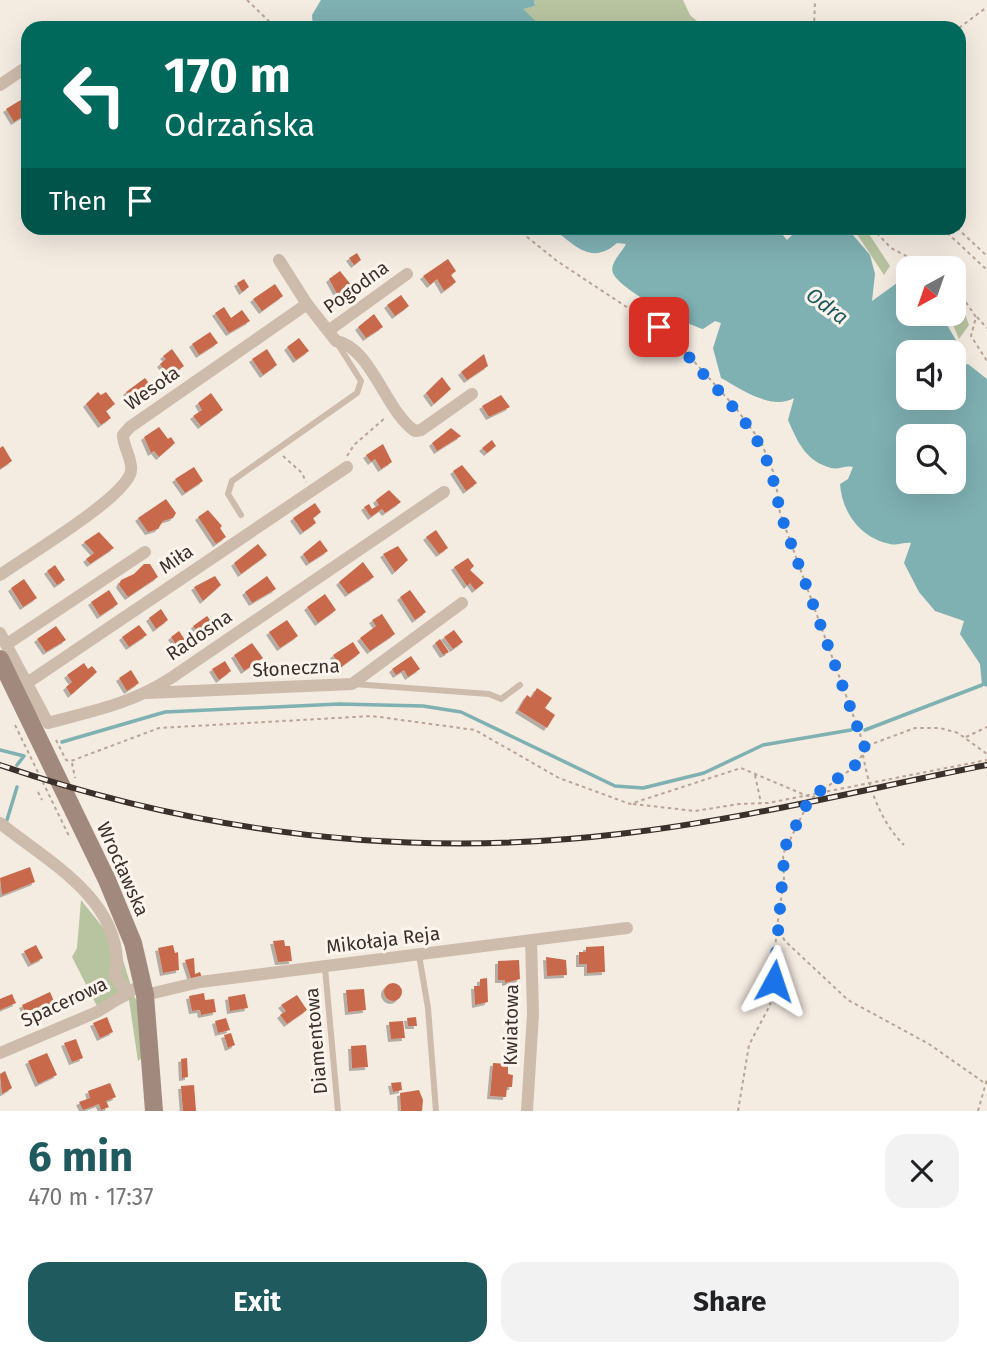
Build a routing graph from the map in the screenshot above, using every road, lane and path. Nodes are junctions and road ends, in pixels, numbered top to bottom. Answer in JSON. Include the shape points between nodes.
{"nodes":[{"id":1,"x":247,"y":0,"type":"edge"},
{"id":2,"x":815,"y":0,"type":"edge"},
{"id":3,"x":987,"y":7,"type":"edge"},
{"id":4,"x":269,"y":21,"type":"edge"},
{"id":5,"x":814,"y":21,"type":"edge"},
{"id":6,"x":966,"y":23,"type":"edge"},
{"id":7,"x":21,"y":71,"type":"edge"},
{"id":8,"x":0,"y":85,"type":"edge"},
{"id":9,"x":525,"y":235,"type":"edge"},
{"id":10,"x":879,"y":235,"type":"edge"},
{"id":11,"x":950,"y":235,"type":"edge"},
{"id":12,"x":964,"y":235,"type":"edge"},
{"id":13,"x":906,"y":256,"type":"edge"},
{"id":14,"x":987,"y":256,"type":"edge"},
{"id":15,"x":279,"y":260,"type":"dead end"},
{"id":16,"x":987,"y":270,"type":"edge"},
{"id":17,"x":407,"y":274,"type":"dead end"},
{"id":18,"x":966,"y":299,"type":"edge"},
{"id":19,"x":307,"y":304,"type":"junction"},
{"id":20,"x":976,"y":317,"type":"junction"},
{"id":21,"x":987,"y":328,"type":"edge"},
{"id":22,"x":332,"y":336,"type":"junction"},
{"id":23,"x":987,"y":361,"type":"edge"},
{"id":24,"x":472,"y":394,"type":"dead end"},
{"id":25,"x":396,"y":409,"type":"junction"},
{"id":26,"x":276,"y":451,"type":"junction"},
{"id":27,"x":343,"y":470,"type":"joint"},
{"id":28,"x":444,"y":492,"type":"dead end"},
{"id":29,"x":307,"y":494,"type":"junction"},
{"id":30,"x":241,"y":514,"type":"dead end"},
{"id":31,"x":145,"y":552,"type":"dead end"},
{"id":32,"x":0,"y":575,"type":"edge"},
{"id":33,"x":462,"y":603,"type":"dead end"},
{"id":34,"x":2,"y":646,"type":"edge"},
{"id":35,"x":27,"y":683,"type":"junction"},
{"id":36,"x":352,"y":684,"type":"junction"},
{"id":37,"x":520,"y":685,"type":"dead end"},
{"id":38,"x":147,"y":693,"type":"junction"},
{"id":39,"x":12,"y":718,"type":"dead end"},
{"id":40,"x":48,"y":723,"type":"junction"},
{"id":41,"x":987,"y":727,"type":"edge"},
{"id":42,"x":966,"y":737,"type":"junction"},
{"id":43,"x":987,"y":747,"type":"edge"},
{"id":44,"x":865,"y":748,"type":"junction"},
{"id":45,"x":982,"y":749,"type":"junction"},
{"id":46,"x":862,"y":754,"type":"junction"},
{"id":47,"x":987,"y":754,"type":"edge"},
{"id":48,"x":987,"y":760,"type":"edge"},
{"id":49,"x":71,"y":761,"type":"junction"},
{"id":50,"x":755,"y":775,"type":"junction"},
{"id":51,"x":75,"y":777,"type":"dead end"},
{"id":52,"x":38,"y":792,"type":"dead end"},
{"id":53,"x":48,"y":793,"type":"dead end"},
{"id":54,"x":810,"y":798,"type":"junction"},
{"id":55,"x":42,"y":800,"type":"dead end"},
{"id":56,"x":630,"y":804,"type":"junction"},
{"id":57,"x":762,"y":804,"type":"junction"},
{"id":58,"x":0,"y":823,"type":"edge"},
{"id":59,"x":904,"y":845,"type":"dead end"},
{"id":60,"x":777,"y":927,"type":"junction"},
{"id":61,"x":627,"y":928,"type":"dead end"},
{"id":62,"x":531,"y":940,"type":"junction"},
{"id":63,"x":419,"y":955,"type":"junction"},
{"id":64,"x":325,"y":968,"type":"junction"},
{"id":65,"x":139,"y":990,"type":"junction"},
{"id":66,"x":0,"y":1053,"type":"edge"},
{"id":67,"x":987,"y":1079,"type":"edge"},
{"id":68,"x":986,"y":1084,"type":"edge"},
{"id":69,"x":154,"y":1111,"type":"edge"},
{"id":70,"x":338,"y":1111,"type":"edge"},
{"id":71,"x":436,"y":1111,"type":"edge"},
{"id":72,"x":527,"y":1111,"type":"edge"},
{"id":73,"x":738,"y":1111,"type":"edge"},
{"id":74,"x":978,"y":1111,"type":"edge"}],
"edges":[{"from":1,"to":4,"type":"path"},
{"from":2,"to":5,"type":"path"},
{"from":3,"to":6,"type":"path"},
{"from":7,"to":8,"type":"street"},
{"from":9,"to":44,"type":"path","via":[[673,337],[761,442],[775,476],[780,513]]},
{"from":10,"to":13,"type":"path"},
{"from":11,"to":16,"type":"path"},
{"from":12,"to":14,"type":"path"},
{"from":15,"to":19,"type":"street"},
{"from":17,"to":22,"type":"street","name":"Pogodna"},
{"from":18,"to":20,"type":"path"},
{"from":19,"to":22,"type":"street"},
{"from":19,"to":32,"type":"street","name":"Wesoła","via":[[130,427],[122,435],[132,469],[127,482]]},
{"from":20,"to":21,"type":"path"},
{"from":20,"to":23,"type":"path","via":[[971,336]]},
{"from":22,"to":25,"type":"street","via":[[353,350]]},
{"from":22,"to":26,"type":"lane","via":[[361,381],[358,393]]},
{"from":24,"to":25,"type":"street","via":[[421,430],[409,427]]},
{"from":25,"to":27,"type":"path","via":[[354,445]]},
{"from":26,"to":29,"type":"path","via":[[302,472]]},
{"from":26,"to":30,"type":"lane","via":[[228,487]]},
{"from":27,"to":29,"type":"street","name":"Miła"},
{"from":28,"to":38,"type":"street","name":"Radosna"},
{"from":29,"to":35,"type":"street","name":"Miła"},
{"from":31,"to":34,"type":"street"},
{"from":33,"to":36,"type":"street","name":"Słoneczna"},
{"from":34,"to":35,"type":"street"},
{"from":34,"to":65,"type":"main road","name":"Wrocławska","via":[[117,902],[136,951]]},
{"from":35,"to":40,"type":"street"},
{"from":36,"to":37,"type":"lane","via":[[489,694],[501,699]]},
{"from":36,"to":38,"type":"street","name":"Słoneczna"},
{"from":38,"to":40,"type":"street","name":"Radosna","via":[[118,706]]},
{"from":39,"to":53,"type":"path"},
{"from":40,"to":49,"type":"path","via":[[66,760]]},
{"from":41,"to":42,"type":"path"},
{"from":42,"to":44,"type":"path","via":[[923,727]]},
{"from":42,"to":45,"type":"path"},
{"from":43,"to":45,"type":"path"},
{"from":44,"to":46,"type":"path"},
{"from":45,"to":47,"type":"path"},
{"from":46,"to":54,"type":"path","via":[[854,767]]},
{"from":46,"to":59,"type":"path","via":[[875,801]]},
{"from":48,"to":57,"type":"path"},
{"from":49,"to":51,"type":"path"},
{"from":49,"to":56,"type":"path","via":[[159,728],[372,716],[475,730],[559,778]]},
{"from":50,"to":54,"type":"path"},
{"from":50,"to":56,"type":"path","via":[[741,768],[730,770]]},
{"from":50,"to":57,"type":"path"},
{"from":52,"to":55,"type":"path"},
{"from":54,"to":60,"type":"path","via":[[783,854]]},
{"from":56,"to":57,"type":"path","via":[[695,811]]},
{"from":58,"to":65,"type":"street","via":[[83,888],[113,943],[115,976]]},
{"from":60,"to":68,"type":"path","via":[[788,947],[848,1000],[929,1044]]},
{"from":60,"to":73,"type":"path","via":[[770,1005],[749,1045]]},
{"from":61,"to":62,"type":"street","name":"Mikołaja Reja"},
{"from":62,"to":63,"type":"street","name":"Mikołaja Reja"},
{"from":62,"to":72,"type":"street","name":"Kwiatowa","via":[[533,1014]]},
{"from":63,"to":64,"type":"street","name":"Mikołaja Reja"},
{"from":63,"to":71,"type":"lane"},
{"from":64,"to":65,"type":"street","name":"Mikołaja Reja"},
{"from":64,"to":70,"type":"lane","name":"Diamentowa"},
{"from":65,"to":66,"type":"street","name":"Spacerowa"},
{"from":65,"to":69,"type":"main road","name":"Wrocławska"},
{"from":67,"to":68,"type":"path"},
{"from":68,"to":74,"type":"path"}]}
